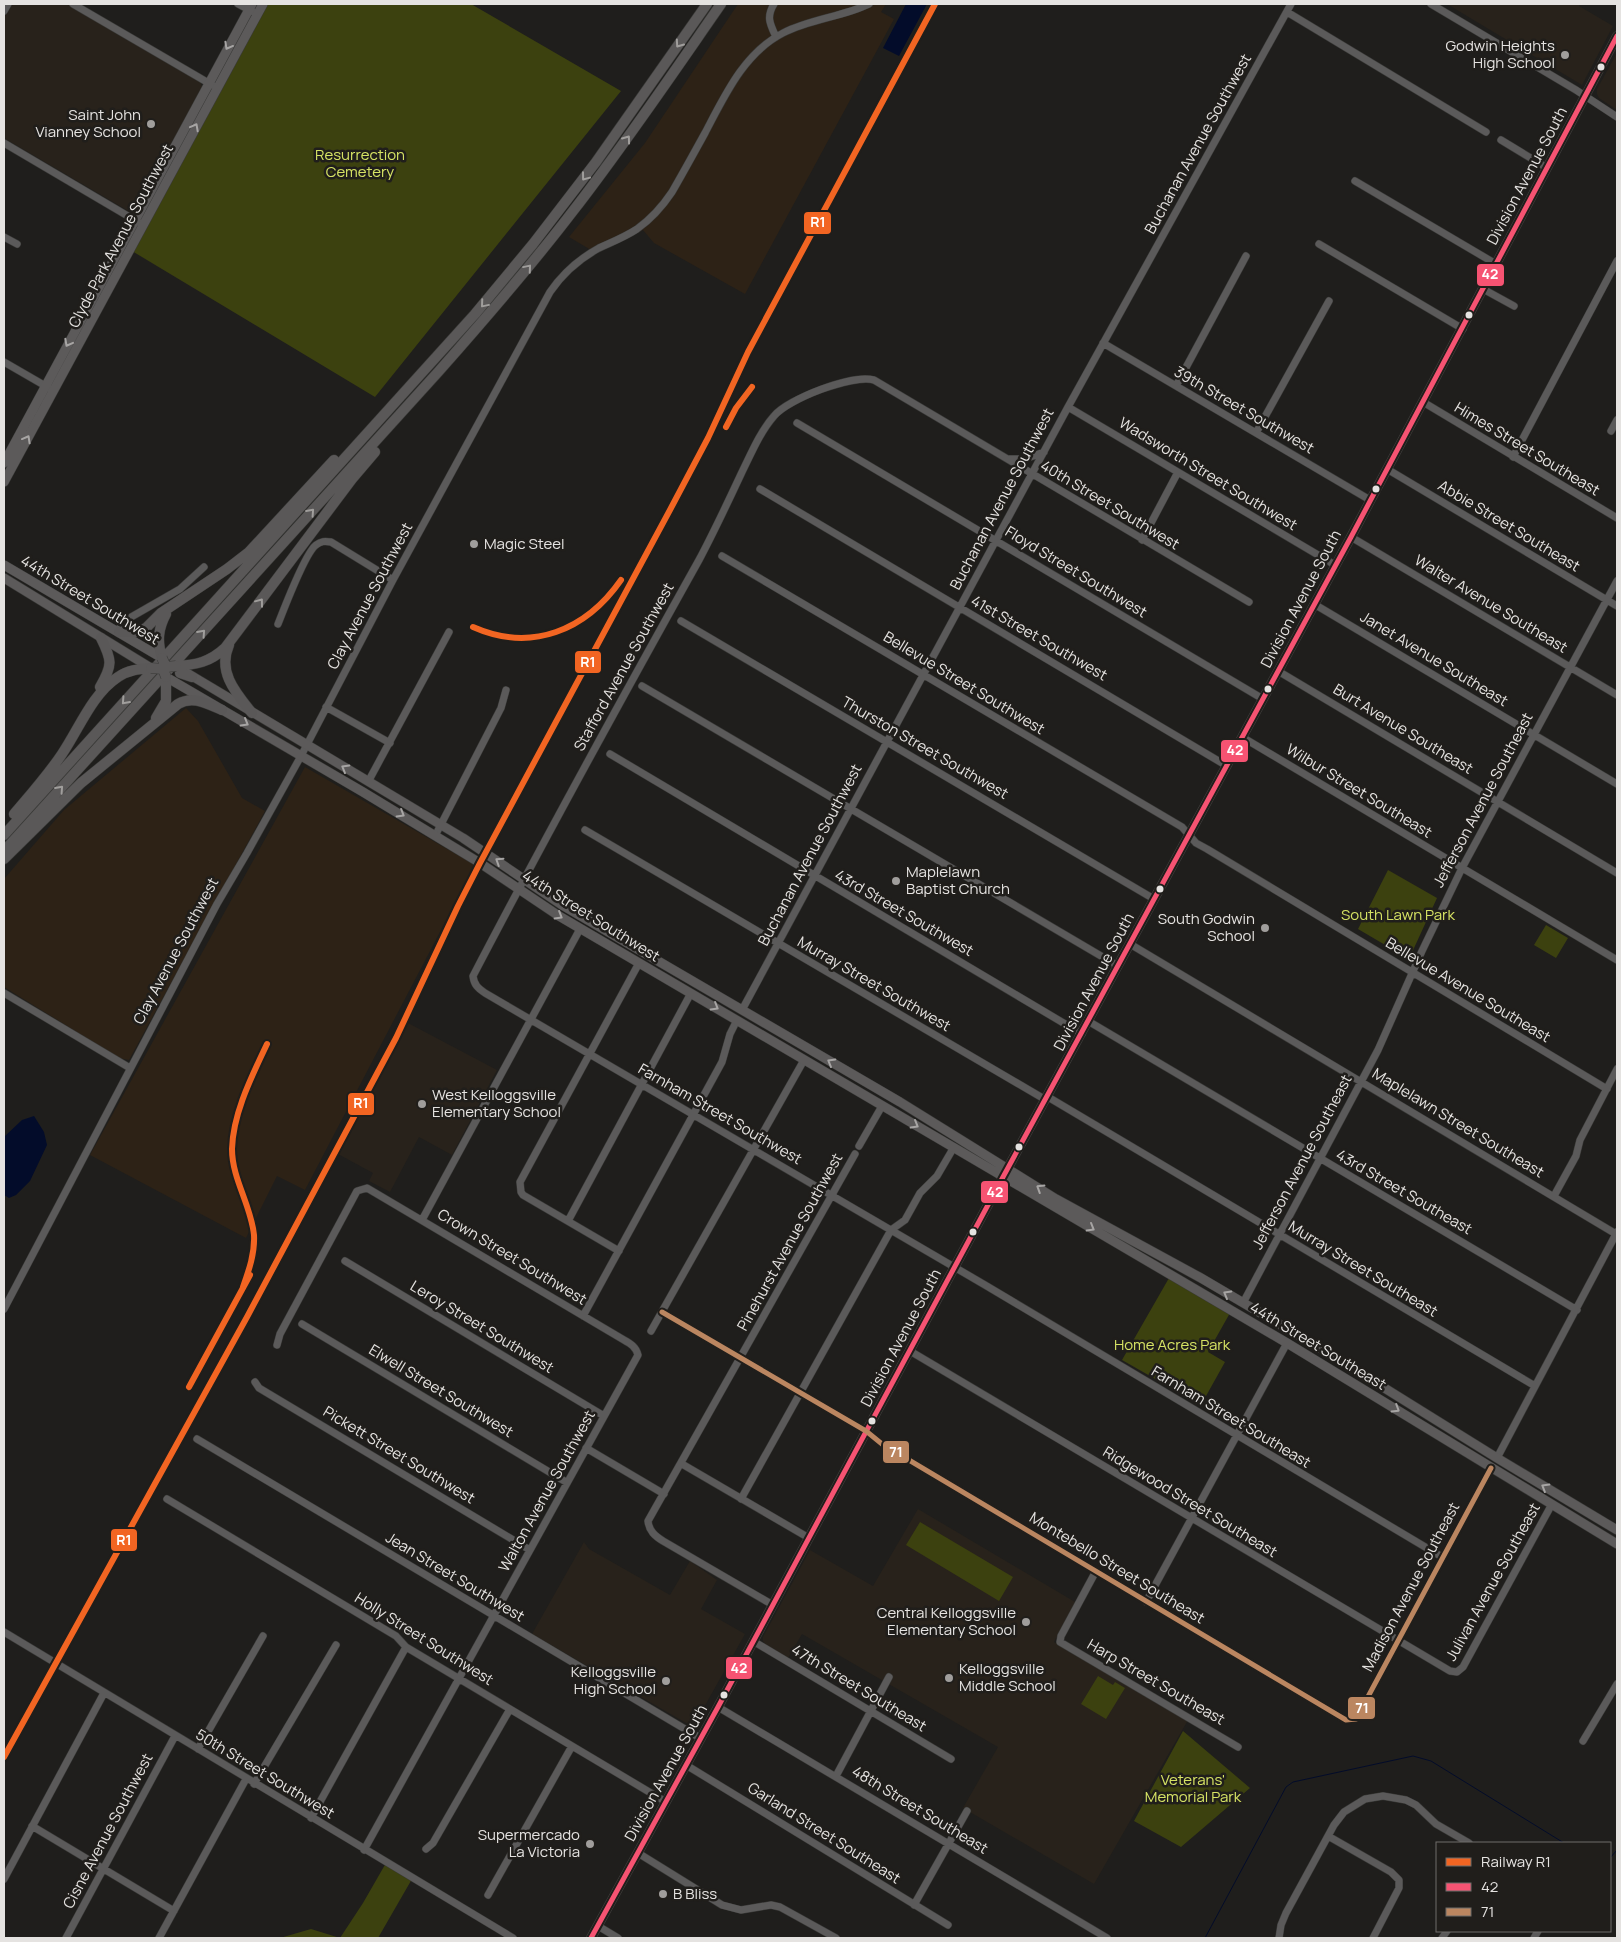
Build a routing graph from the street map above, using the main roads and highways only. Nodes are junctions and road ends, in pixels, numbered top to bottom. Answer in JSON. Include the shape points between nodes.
{"nodes":[{"id":1,"x":263,"y":4,"type":"edge"},
{"id":2,"x":707,"y":4,"type":"edge"},
{"id":3,"x":721,"y":4,"type":"edge"},
{"id":4,"x":250,"y":7,"type":"edge"},
{"id":5,"x":1617,"y":36,"type":"edge"},
{"id":6,"x":212,"y":85,"type":"junction"},
{"id":7,"x":139,"y":222,"type":"junction"},
{"id":8,"x":439,"y":371,"type":"junction"},
{"id":9,"x":404,"y":394,"type":"junction"},
{"id":10,"x":4,"y":463,"type":"edge"},
{"id":11,"x":4,"y":482,"type":"edge"},
{"id":12,"x":4,"y":565,"type":"edge"},
{"id":13,"x":4,"y":578,"type":"edge"},
{"id":14,"x":23,"y":590,"type":"junction"},
{"id":15,"x":55,"y":595,"type":"junction"},
{"id":16,"x":49,"y":605,"type":"junction"},
{"id":17,"x":168,"y":609,"type":"junction"},
{"id":18,"x":94,"y":617,"type":"junction"},
{"id":19,"x":118,"y":631,"type":"junction"},
{"id":20,"x":237,"y":632,"type":"junction"},
{"id":21,"x":101,"y":638,"type":"junction"},
{"id":22,"x":145,"y":668,"type":"junction"},
{"id":23,"x":169,"y":668,"type":"junction"},
{"id":24,"x":192,"y":677,"type":"joint"},
{"id":25,"x":222,"y":710,"type":"junction"},
{"id":26,"x":252,"y":713,"type":"junction"},
{"id":27,"x":86,"y":715,"type":"junction"},
{"id":28,"x":141,"y":733,"type":"junction"},
{"id":29,"x":4,"y":826,"type":"edge"},
{"id":30,"x":4,"y":835,"type":"edge"},
{"id":31,"x":4,"y":851,"type":"edge"},
{"id":32,"x":4,"y":859,"type":"edge"},
{"id":33,"x":661,"y":975,"type":"junction"},
{"id":34,"x":689,"y":979,"type":"junction"},
{"id":35,"x":848,"y":1072,"type":"junction"},
{"id":36,"x":830,"y":1075,"type":"junction"},
{"id":37,"x":869,"y":1084,"type":"junction"},
{"id":38,"x":855,"y":1090,"type":"junction"},
{"id":39,"x":900,"y":1102,"type":"junction"},
{"id":40,"x":882,"y":1106,"type":"junction"},
{"id":41,"x":1008,"y":1168,"type":"junction"},
{"id":42,"x":1003,"y":1177,"type":"junction"},
{"id":43,"x":1283,"y":1326,"type":"junction"},
{"id":44,"x":1268,"y":1331,"type":"junction"},
{"id":45,"x":1304,"y":1338,"type":"junction"},
{"id":46,"x":1287,"y":1343,"type":"junction"},
{"id":47,"x":1497,"y":1458,"type":"junction"},
{"id":48,"x":1478,"y":1460,"type":"junction"},
{"id":49,"x":1570,"y":1501,"type":"junction"},
{"id":50,"x":1552,"y":1504,"type":"junction"},
{"id":51,"x":1609,"y":1524,"type":"junction"},
{"id":52,"x":1592,"y":1529,"type":"junction"},
{"id":53,"x":1617,"y":1530,"type":"edge"},
{"id":54,"x":1617,"y":1544,"type":"edge"},
{"id":55,"x":592,"y":1938,"type":"edge"}],
"edges":[{"from":1,"to":6,"type":"main road","name":"Clyde Park Avenue Southwest"},
{"from":2,"to":9,"type":"highway","one_way":true,"via":[[554,218],[476,314]]},
{"from":8,"to":3,"type":"highway","one_way":true,"via":[[573,212]]},
{"from":4,"to":6,"type":"main road","name":"Clyde Park Avenue Southwest","one_way":true},
{"from":5,"to":41,"type":"main road","name":"Division Avenue South","via":[[1463,329]]},
{"from":6,"to":7,"type":"main road","name":"Clyde Park Avenue Southwest"},
{"from":7,"to":10,"type":"main road","name":"Clyde Park Avenue Southwest","one_way":true},
{"from":11,"to":7,"type":"main road","name":"Clyde Park Avenue Southwest","one_way":true},
{"from":20,"to":8,"type":"highway","one_way":true,"via":[[352,479]]},
{"from":31,"to":8,"type":"highway","one_way":true},
{"from":9,"to":17,"type":"highway","via":[[364,429],[249,552]]},
{"from":9,"to":30,"type":"highway","one_way":true},
{"from":12,"to":15,"type":"main road","name":"44th Street Southwest"},
{"from":13,"to":14,"type":"main road","name":"44th Street Southwest"},
{"from":14,"to":15,"type":"main road","via":[[48,597]]},
{"from":14,"to":16,"type":"main road","name":"44th Street Southwest"},
{"from":15,"to":18,"type":"main road","name":"44th Street Southwest"},
{"from":16,"to":18,"type":"main road"},
{"from":16,"to":21,"type":"main road","name":"44th Street Southwest"},
{"from":17,"to":19,"type":"highway","via":[[140,631]]},
{"from":17,"to":23,"type":"highway","via":[[158,630]]},
{"from":18,"to":19,"type":"main road","name":"44th Street Southwest"},
{"from":19,"to":23,"type":"main road","name":"44th Street Southwest"},
{"from":20,"to":23,"type":"highway","via":[[213,658]]},
{"from":20,"to":26,"type":"highway","via":[[226,652],[226,670],[233,688]]},
{"from":21,"to":22,"type":"main road","name":"44th Street Southwest"},
{"from":21,"to":27,"type":"highway","via":[[109,653],[110,667]]},
{"from":22,"to":23,"type":"highway","bridge":true},
{"from":22,"to":27,"type":"highway","via":[[129,671],[113,680]]},
{"from":23,"to":24,"type":"highway"},
{"from":23,"to":25,"type":"main road","name":"44th Street Southwest"},
{"from":23,"to":28,"type":"highway","via":[[166,701]]},
{"from":24,"to":26,"type":"main road","name":"44th Street Southwest"},
{"from":25,"to":28,"type":"highway","via":[[201,701],[186,700]]},
{"from":25,"to":33,"type":"main road","name":"44th Street Southwest","one_way":true},
{"from":34,"to":26,"type":"main road","name":"44th Street Southwest","one_way":true,"via":[[562,905],[500,862]]},
{"from":27,"to":29,"type":"highway","via":[[56,762]]},
{"from":28,"to":32,"type":"highway","via":[[75,788]]},
{"from":33,"to":34,"type":"main road","via":[[666,971]]},
{"from":33,"to":36,"type":"main road","name":"44th Street Southwest","one_way":true},
{"from":35,"to":34,"type":"main road","name":"44th Street Southwest","one_way":true},
{"from":35,"to":36,"type":"main road","via":[[840,1076]]},
{"from":35,"to":37,"type":"main road","name":"44th Street Southwest"},
{"from":36,"to":38,"type":"main road","name":"44th Street Southwest"},
{"from":37,"to":38,"type":"main road"},
{"from":37,"to":39,"type":"main road","name":"44th Street Southwest"},
{"from":38,"to":40,"type":"main road","name":"44th Street Southwest"},
{"from":39,"to":40,"type":"main road"},
{"from":39,"to":41,"type":"main road","name":"44th Street Southwest"},
{"from":40,"to":42,"type":"main road","name":"44th Street Southwest","one_way":true},
{"from":41,"to":42,"type":"main road","name":"Division Avenue South"},
{"from":43,"to":41,"type":"main road","name":"44th Street Southeast","one_way":true,"via":[[1056,1199]]},
{"from":42,"to":44,"type":"main road","name":"44th Street Southeast","one_way":true},
{"from":42,"to":55,"type":"main road","name":"Division Avenue South"},
{"from":43,"to":44,"type":"main road","via":[[1278,1331]]},
{"from":43,"to":45,"type":"main road","name":"44th Street Southeast"},
{"from":44,"to":46,"type":"main road","name":"44th Street Southeast"},
{"from":45,"to":46,"type":"main road"},
{"from":45,"to":47,"type":"main road","name":"44th Street Southeast"},
{"from":46,"to":48,"type":"main road","name":"44th Street Southeast","one_way":true},
{"from":47,"to":48,"type":"main road","via":[[1488,1463]]},
{"from":49,"to":47,"type":"main road","name":"44th Street Southeast","one_way":true},
{"from":48,"to":50,"type":"main road","name":"44th Street Southeast"},
{"from":49,"to":50,"type":"main road","via":[[1559,1500]]},
{"from":49,"to":51,"type":"main road","name":"44th Street Southeast"},
{"from":50,"to":52,"type":"main road","name":"44th Street Southeast"},
{"from":51,"to":52,"type":"main road","via":[[1600,1524]]},
{"from":51,"to":53,"type":"main road","name":"44th Street Southeast"},
{"from":52,"to":54,"type":"main road","name":"44th Street Southeast"}]}
